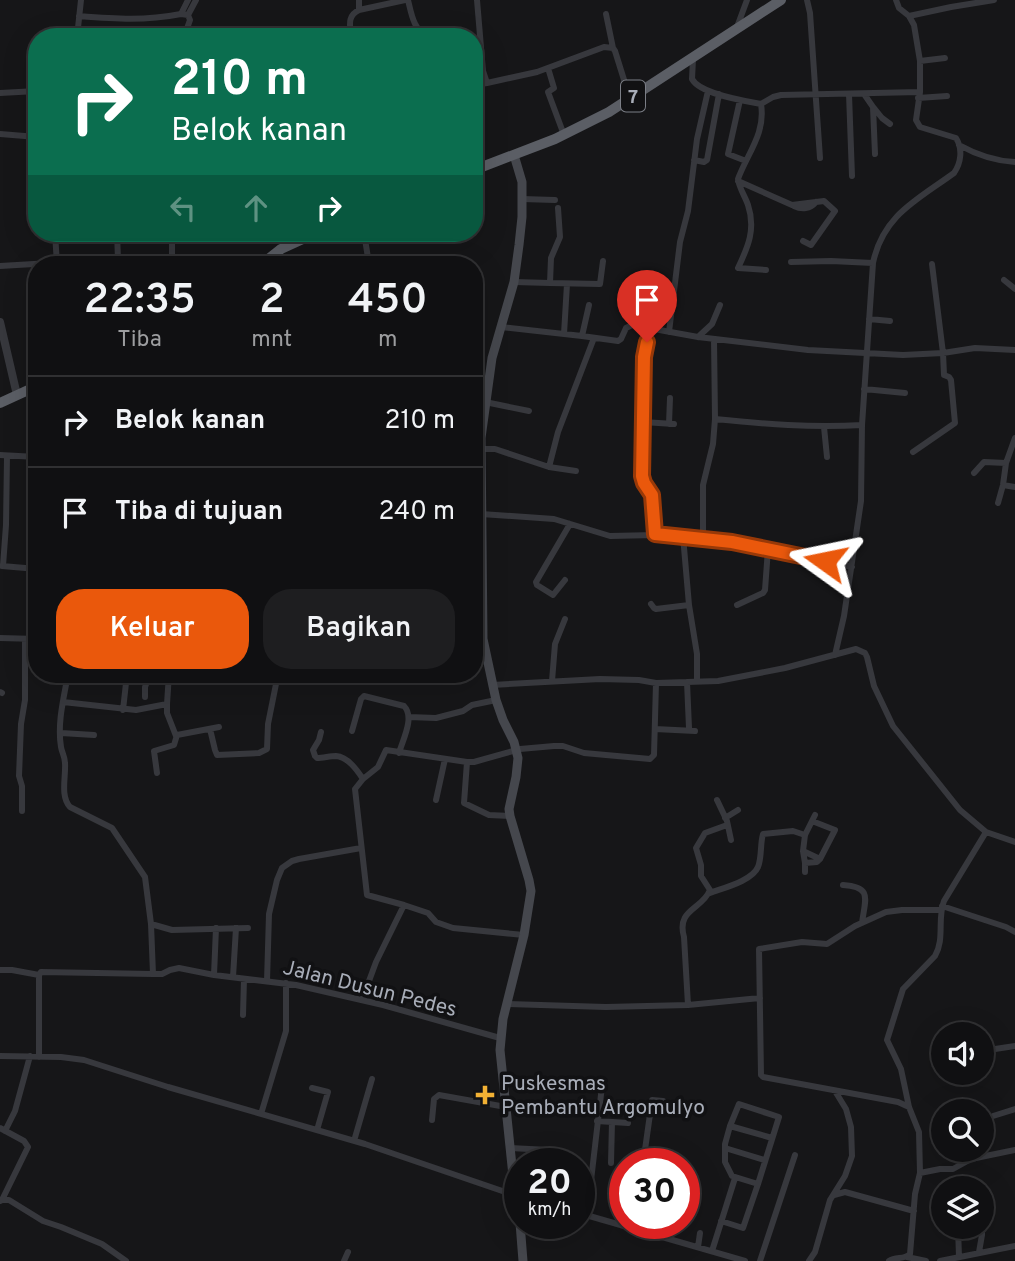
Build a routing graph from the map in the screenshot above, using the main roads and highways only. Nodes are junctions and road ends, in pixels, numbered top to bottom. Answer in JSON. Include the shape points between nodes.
{"nodes":[{"id":1,"x":781,"y":0,"type":"edge"},
{"id":2,"x":514,"y":155,"type":"junction"},
{"id":3,"x":483,"y":167,"type":"edge"},
{"id":4,"x":296,"y":242,"type":"edge"},
{"id":5,"x":272,"y":256,"type":"edge"},
{"id":6,"x":28,"y":390,"type":"edge"},
{"id":7,"x":0,"y":403,"type":"edge"},
{"id":8,"x":483,"y":412,"type":"edge"},
{"id":9,"x":483,"y":639,"type":"edge"},
{"id":10,"x":510,"y":1148,"type":"edge"},
{"id":11,"x":521,"y":1239,"type":"edge"},
{"id":12,"x":523,"y":1261,"type":"edge"}],
"edges":[{"from":1,"to":2,"type":"highway","number":"7","via":[[609,112]]},
{"from":2,"to":3,"type":"highway","number":"7"},
{"from":2,"to":8,"type":"main road","via":[[523,199],[514,282],[492,358]]},
{"from":4,"to":5,"type":"highway"},
{"from":6,"to":7,"type":"highway"},
{"from":9,"to":10,"type":"main road","via":[[496,700],[516,750],[518,765],[509,809],[531,891],[500,1038]]},
{"from":11,"to":12,"type":"main road"}]}
